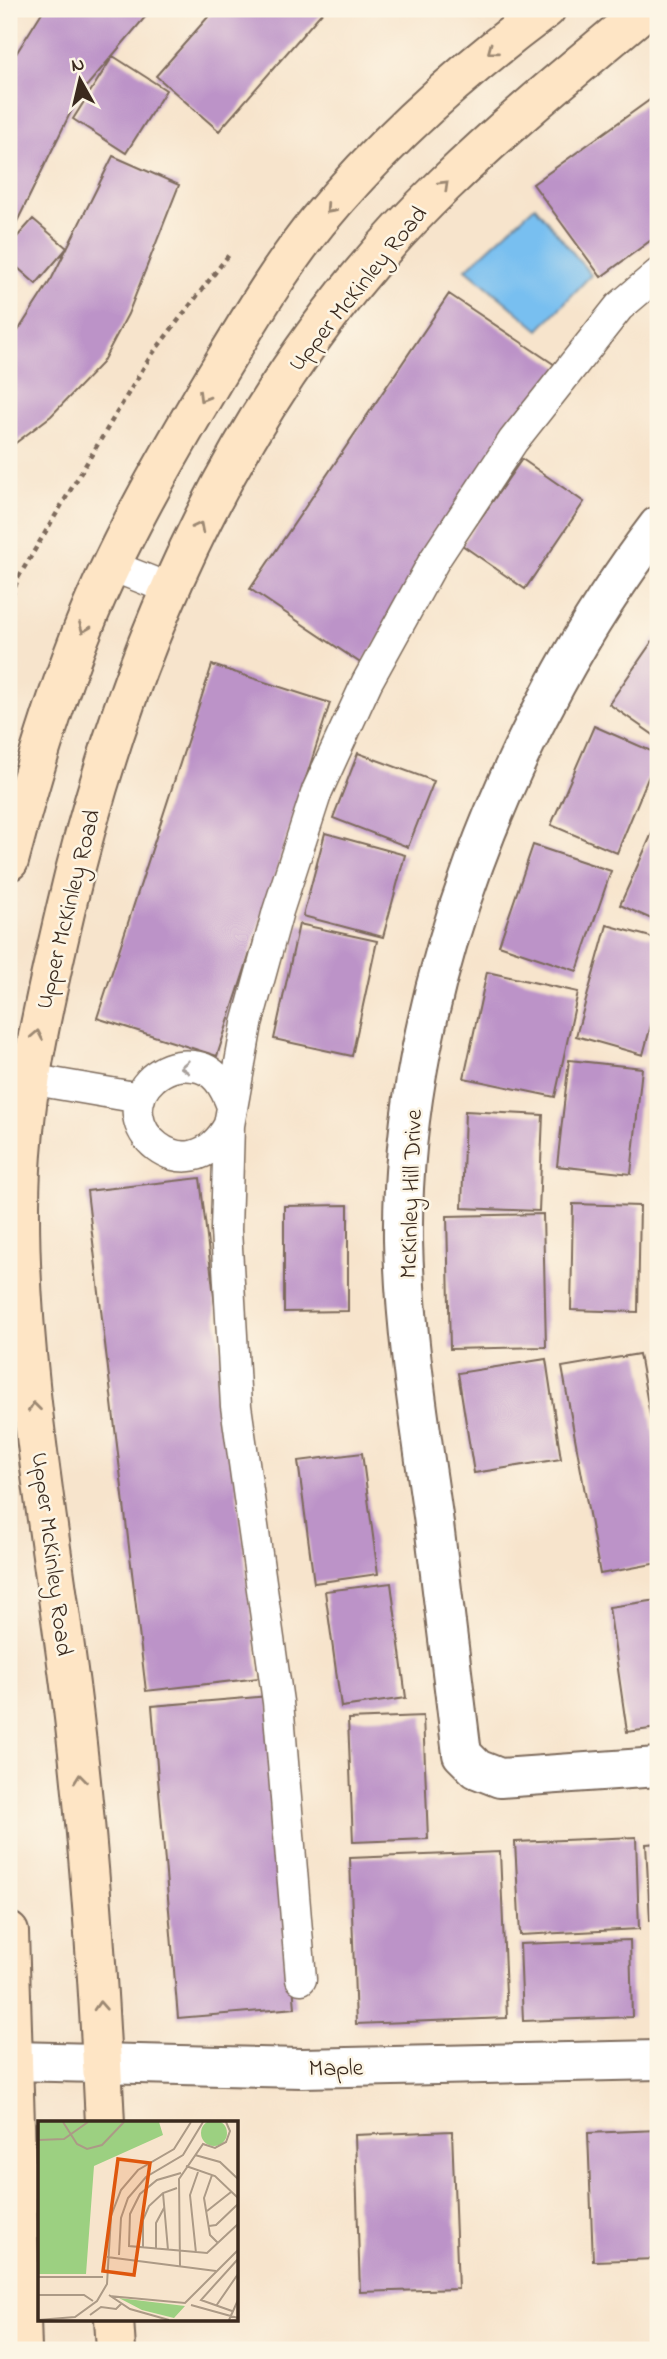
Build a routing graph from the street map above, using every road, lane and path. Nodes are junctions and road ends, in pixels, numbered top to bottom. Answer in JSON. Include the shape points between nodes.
{"nodes":[{"id":1,"x":546,"y":9,"type":"edge"},
{"id":2,"x":646,"y":9,"type":"edge"},
{"id":3,"x":658,"y":274,"type":"edge"},
{"id":4,"x":658,"y":526,"type":"edge"},
{"id":5,"x":112,"y":566,"type":"junction"},
{"id":6,"x":170,"y":589,"type":"junction"},
{"id":7,"x":9,"y":861,"type":"edge"},
{"id":8,"x":28,"y":1083,"type":"junction"},
{"id":9,"x":139,"y":1103,"type":"junction"},
{"id":10,"x":230,"y":1115,"type":"junction"},
{"id":11,"x":658,"y":1767,"type":"edge"},
{"id":12,"x":9,"y":1932,"type":"edge"},
{"id":13,"x":301,"y":1979,"type":"dead end"},
{"id":14,"x":658,"y":2060,"type":"edge"},
{"id":15,"x":13,"y":2061,"type":"junction"},
{"id":16,"x":102,"y":2063,"type":"junction"},
{"id":17,"x":105,"y":2121,"type":"edge"},
{"id":18,"x":114,"y":2320,"type":"edge"},
{"id":19,"x":22,"y":2350,"type":"edge"},
{"id":20,"x":116,"y":2350,"type":"edge"}],
"edges":[{"from":1,"to":5,"type":"main road","one_way":true,"via":[[478,60],[398,133],[318,222],[234,346]]},
{"from":6,"to":2,"type":"main road","name":"Upper McKinley Road","one_way":true,"via":[[226,475],[298,356],[367,270],[441,188]]},
{"from":3,"to":10,"type":"lane","via":[[619,307],[513,441],[435,559],[367,682],[317,791],[278,911],[247,1024]]},
{"from":4,"to":11,"type":"street","name":"McKinley Hill Drive","via":[[619,577],[557,677],[462,897],[427,1013],[412,1115],[403,1237],[410,1359],[462,1754],[477,1769],[500,1778]]},
{"from":5,"to":6,"type":"lane"},
{"from":5,"to":7,"type":"main road","one_way":true,"via":[[85,624]]},
{"from":8,"to":6,"type":"main road","name":"Upper McKinley Road","one_way":true,"via":[[87,818],[144,649]]},
{"from":8,"to":9,"type":"lane"},
{"from":16,"to":8,"type":"main road","name":"Upper McKinley Road","one_way":true,"via":[[73,1715],[29,1370],[20,1206]]},
{"from":10,"to":9,"type":"lane","one_way":true,"via":[[226,1088],[197,1066],[162,1070],[149,1082]]},
{"from":9,"to":10,"type":"lane","via":[[140,1125],[150,1143],[166,1153],[186,1157],[204,1154],[220,1142]]},
{"from":10,"to":13,"type":"lane","via":[[226,1230],[236,1406],[278,1702]]},
{"from":12,"to":15,"type":"main road"},
{"from":14,"to":16,"type":"street","name":"Maple","via":[[302,2068]]},
{"from":15,"to":16,"type":"street","name":"Maple"},
{"from":15,"to":19,"type":"main road"},
{"from":16,"to":17,"type":"main road","name":"Upper McKinley Road"},
{"from":18,"to":20,"type":"main road"}]}
